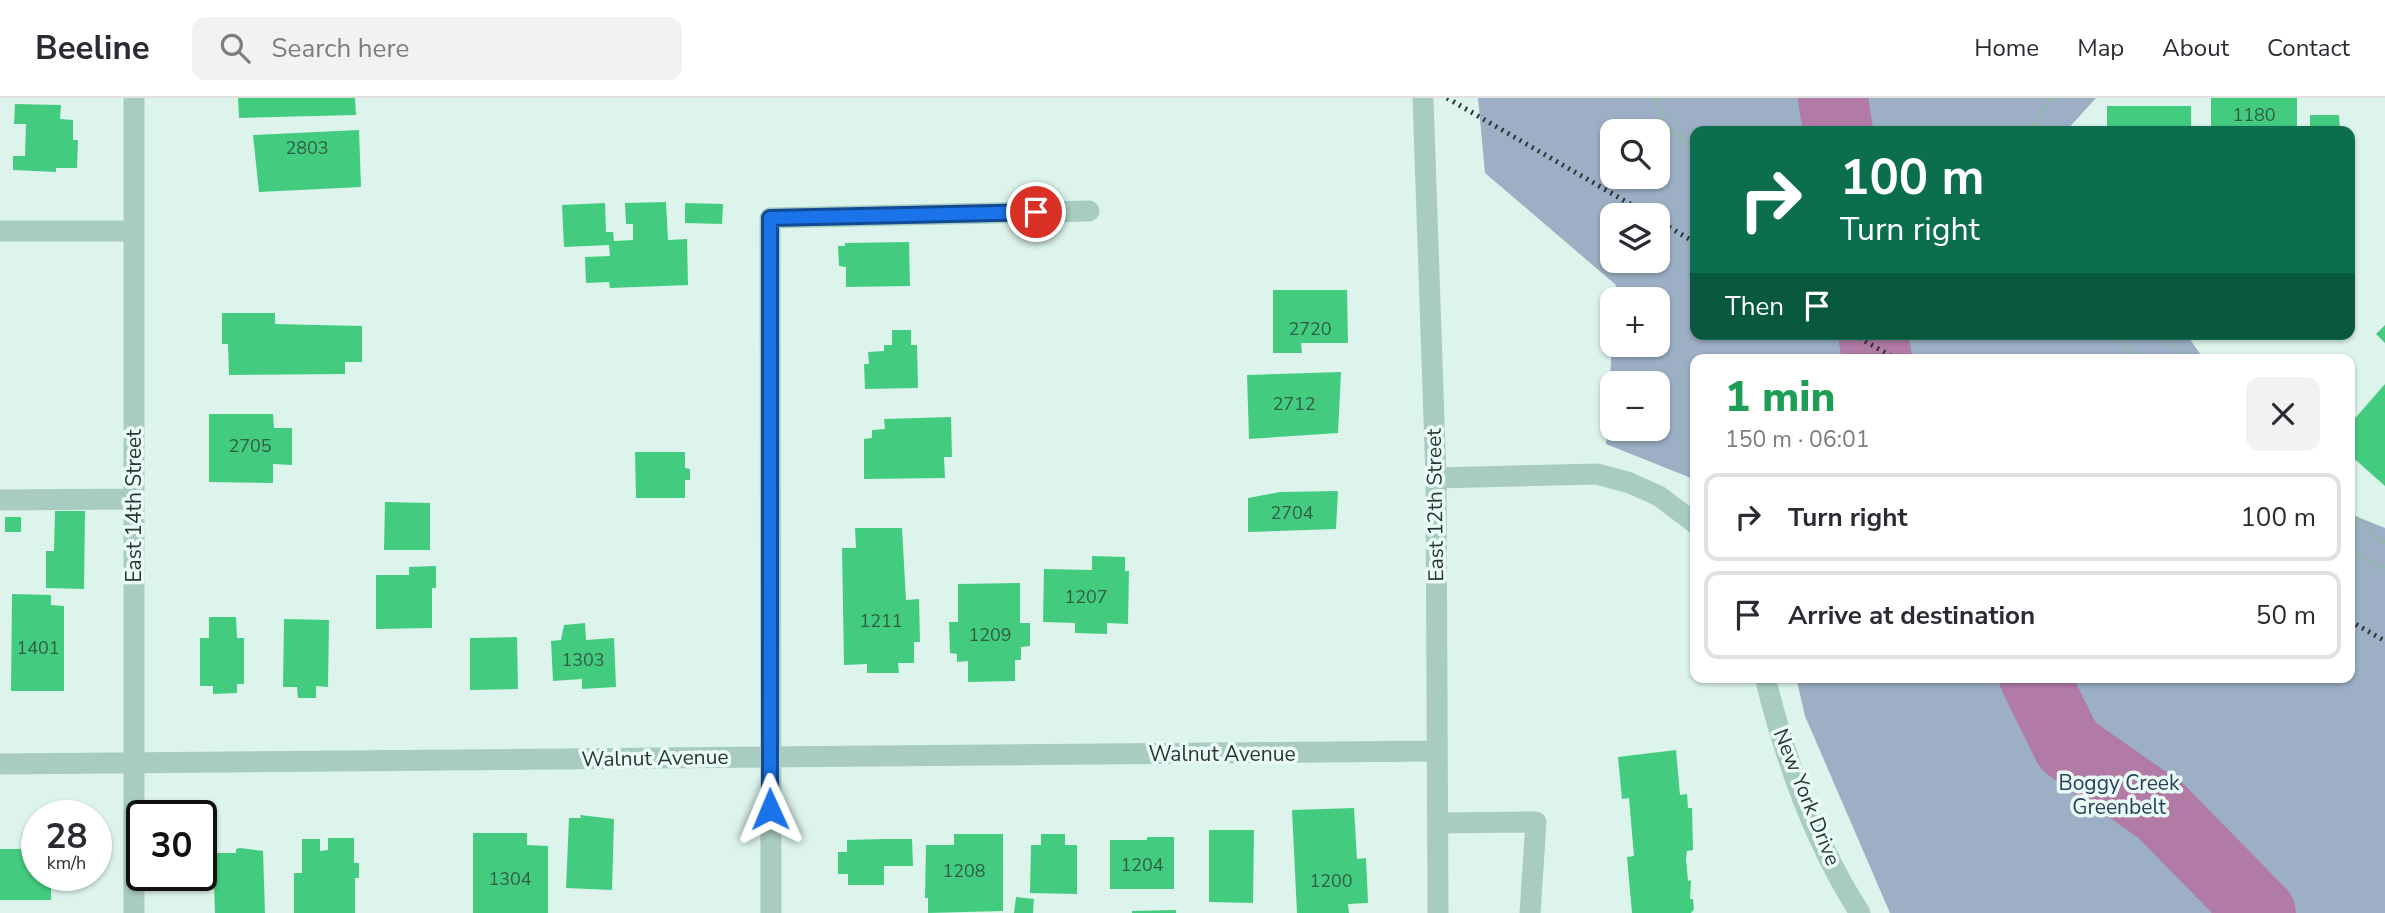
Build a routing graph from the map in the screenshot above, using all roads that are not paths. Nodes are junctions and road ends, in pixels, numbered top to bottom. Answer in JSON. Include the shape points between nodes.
{"nodes":[{"id":1,"x":134,"y":98,"type":"edge"},
{"id":2,"x":1423,"y":98,"type":"edge"},
{"id":3,"x":1089,"y":211,"type":"dead end"},
{"id":4,"x":0,"y":231,"type":"edge"},
{"id":5,"x":134,"y":231,"type":"junction"},
{"id":6,"x":1436,"y":478,"type":"junction"},
{"id":7,"x":134,"y":499,"type":"junction"},
{"id":8,"x":0,"y":500,"type":"edge"},
{"id":9,"x":1690,"y":519,"type":"edge"},
{"id":10,"x":1767,"y":683,"type":"edge"},
{"id":11,"x":1437,"y":751,"type":"junction"},
{"id":12,"x":769,"y":757,"type":"junction"},
{"id":13,"x":0,"y":764,"type":"edge"},
{"id":14,"x":134,"y":764,"type":"junction"},
{"id":15,"x":1438,"y":823,"type":"junction"},
{"id":16,"x":134,"y":913,"type":"edge"},
{"id":17,"x":771,"y":913,"type":"edge"},
{"id":18,"x":1438,"y":913,"type":"edge"},
{"id":19,"x":1530,"y":913,"type":"edge"},
{"id":20,"x":1860,"y":913,"type":"edge"}],
"edges":[{"from":1,"to":5,"type":"street","name":"East 14th Street"},
{"from":2,"to":6,"type":"street","name":"East 12th Street"},
{"from":3,"to":12,"type":"street","via":[[770,218]]},
{"from":4,"to":5,"type":"street"},
{"from":5,"to":7,"type":"street","name":"East 14th Street"},
{"from":6,"to":9,"type":"street","via":[[1597,474],[1659,496]]},
{"from":6,"to":11,"type":"street","name":"East 12th Street"},
{"from":7,"to":8,"type":"street"},
{"from":7,"to":14,"type":"street","name":"East 14th Street"},
{"from":10,"to":20,"type":"street","name":"New York Drive","via":[[1815,829]]},
{"from":11,"to":12,"type":"street","name":"Walnut Avenue"},
{"from":11,"to":15,"type":"street","name":"East 12th Street"},
{"from":12,"to":14,"type":"street","name":"Walnut Avenue"},
{"from":12,"to":17,"type":"street"},
{"from":13,"to":14,"type":"street","name":"Walnut Avenue"},
{"from":14,"to":16,"type":"street","name":"East 14th Street"},
{"from":15,"to":18,"type":"street","name":"East 12th Street"},
{"from":15,"to":19,"type":"street","via":[[1536,822]]}]}
